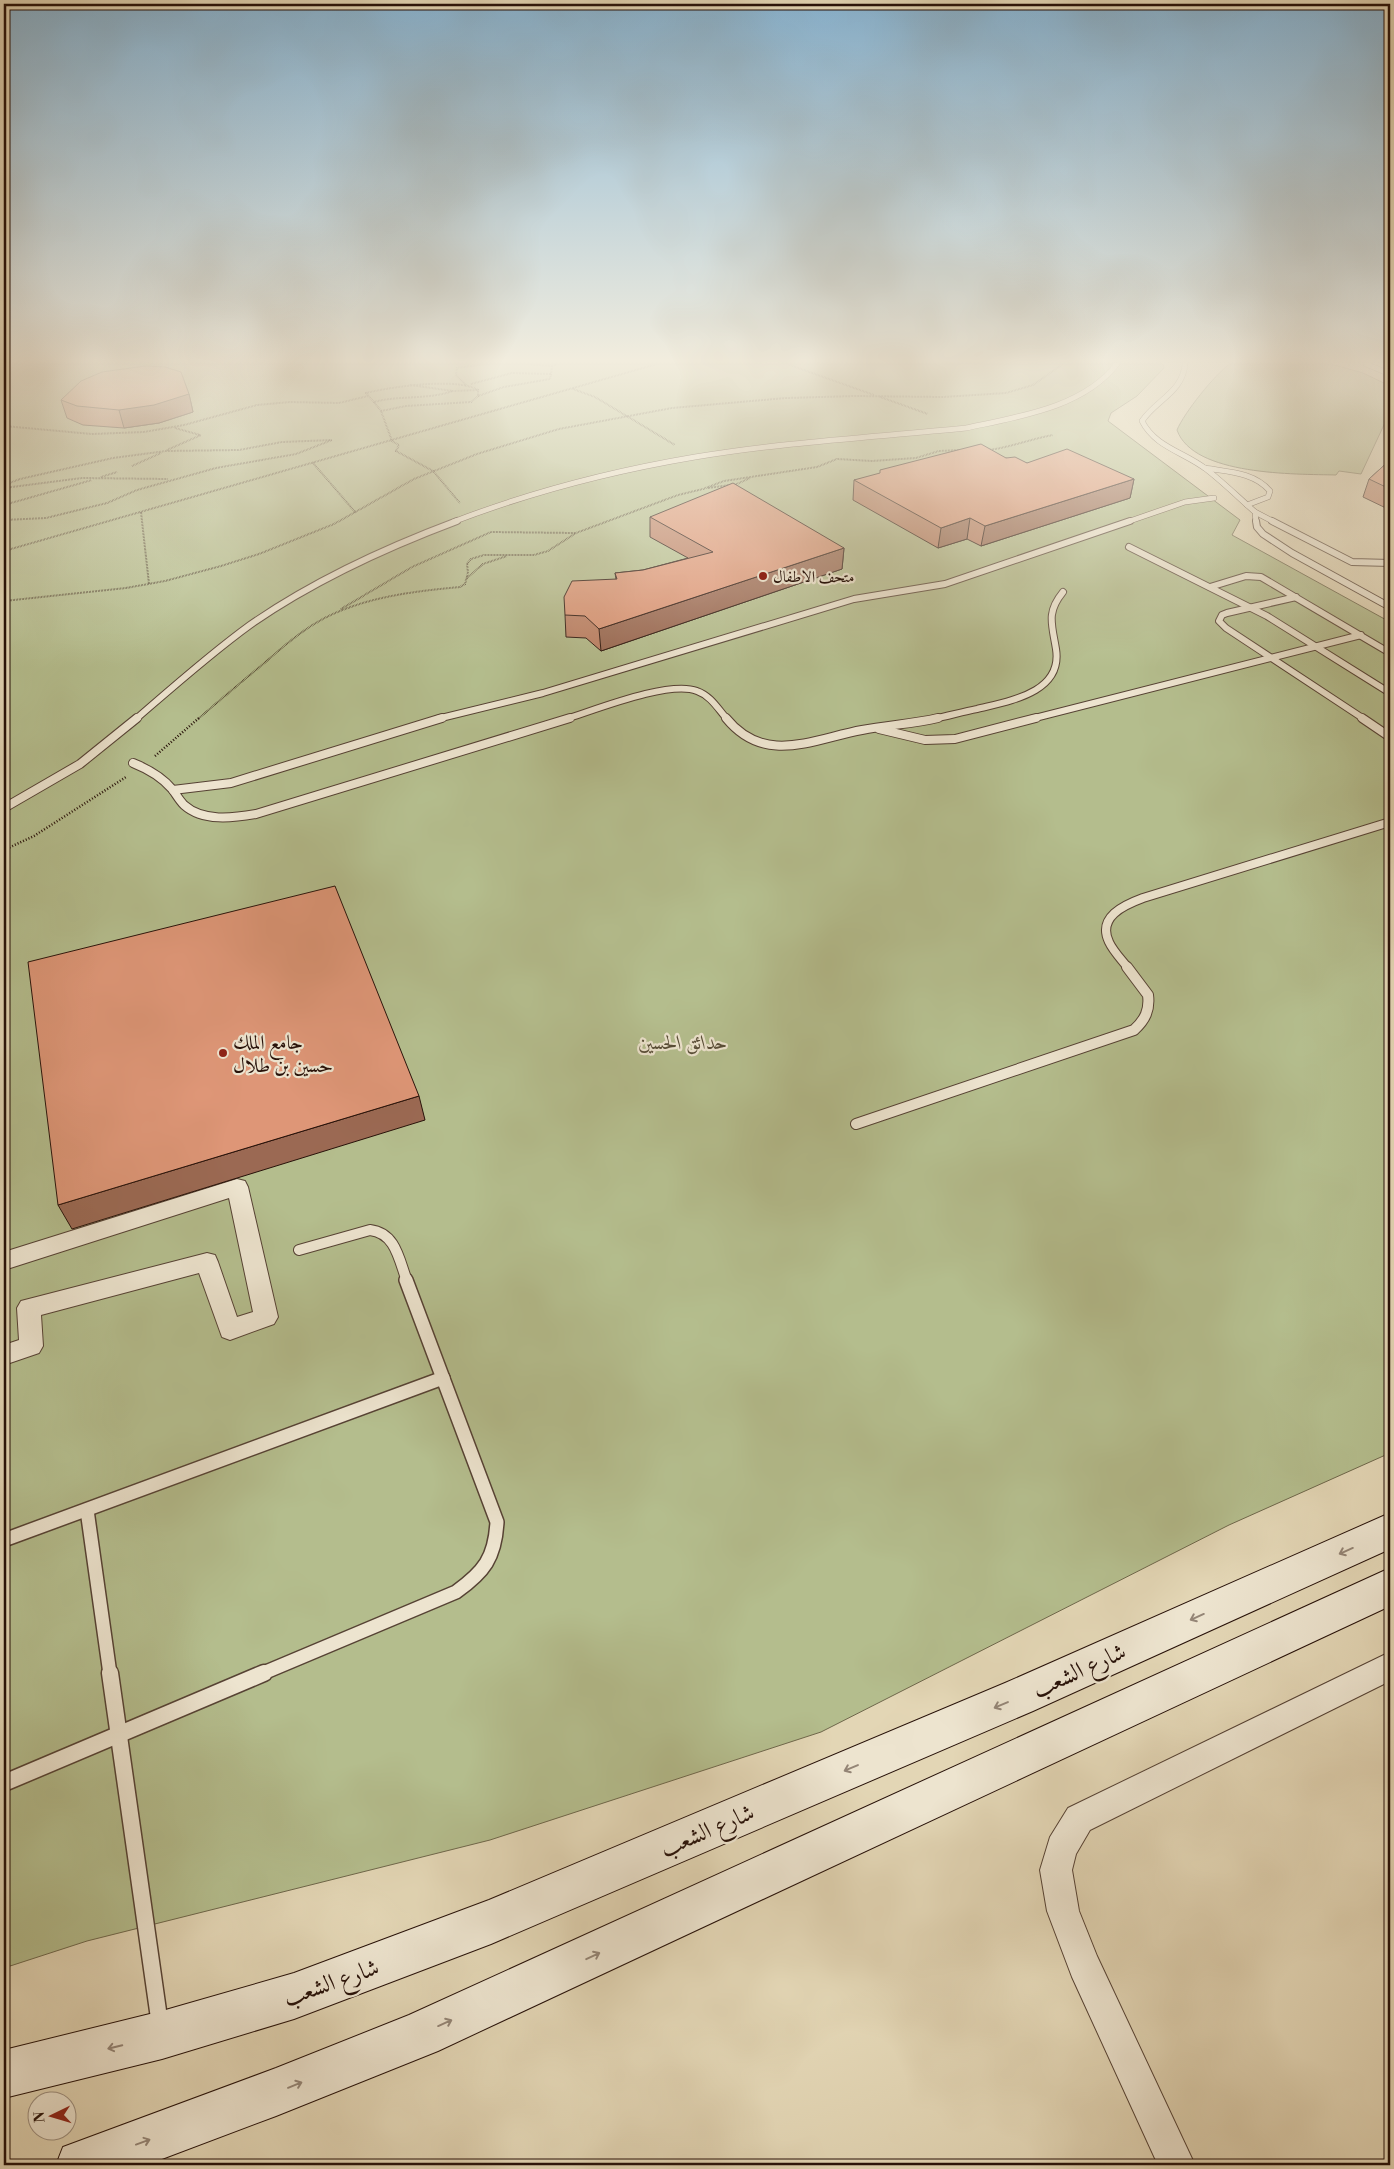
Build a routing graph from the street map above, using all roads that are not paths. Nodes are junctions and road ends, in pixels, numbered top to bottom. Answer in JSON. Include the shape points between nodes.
{"nodes":[{"id":1,"x":653,"y":465,"type":"edge"},
{"id":2,"x":1200,"y":465,"type":"edge"},
{"id":3,"x":1205,"y":468,"type":"junction"},
{"id":4,"x":1214,"y":498,"type":"dead end"},
{"id":5,"x":1247,"y":505,"type":"junction"},
{"id":6,"x":1255,"y":512,"type":"junction"},
{"id":7,"x":1129,"y":547,"type":"dead end"},
{"id":8,"x":1390,"y":563,"type":"edge"},
{"id":9,"x":1210,"y":587,"type":"junction"},
{"id":10,"x":1063,"y":592,"type":"dead end"},
{"id":11,"x":1296,"y":597,"type":"junction"},
{"id":12,"x":1251,"y":607,"type":"junction"},
{"id":13,"x":1390,"y":607,"type":"edge"},
{"id":14,"x":1361,"y":635,"type":"junction"},
{"id":15,"x":1315,"y":647,"type":"junction"},
{"id":16,"x":1390,"y":653,"type":"edge"},
{"id":17,"x":1270,"y":658,"type":"junction"},
{"id":18,"x":1390,"y":693,"type":"edge"},
{"id":19,"x":874,"y":728,"type":"junction"},
{"id":20,"x":1390,"y":737,"type":"edge"},
{"id":21,"x":133,"y":763,"type":"dead end"},
{"id":22,"x":173,"y":790,"type":"junction"},
{"id":23,"x":4,"y":808,"type":"edge"},
{"id":24,"x":1390,"y":822,"type":"edge"},
{"id":25,"x":856,"y":1124,"type":"dead end"},
{"id":26,"x":299,"y":1250,"type":"dead end"},
{"id":27,"x":4,"y":1261,"type":"edge"},
{"id":28,"x":4,"y":1355,"type":"edge"},
{"id":29,"x":443,"y":1378,"type":"junction"},
{"id":30,"x":87,"y":1510,"type":"junction"},
{"id":31,"x":1390,"y":1532,"type":"edge"},
{"id":32,"x":4,"y":1540,"type":"edge"},
{"id":33,"x":1390,"y":1586,"type":"edge"},
{"id":34,"x":1390,"y":1666,"type":"edge"},
{"id":35,"x":119,"y":1734,"type":"junction"},
{"id":36,"x":4,"y":1783,"type":"edge"},
{"id":37,"x":162,"y":2036,"type":"junction"},
{"id":38,"x":4,"y":2074,"type":"edge"},
{"id":39,"x":81,"y":2165,"type":"edge"},
{"id":40,"x":1177,"y":2165,"type":"edge"}],
"edges":[{"from":1,"to":23,"type":"lane","via":[[470,515],[354,565],[238,633],[101,749],[45,786]]},
{"from":2,"to":3,"type":"lane"},
{"from":3,"to":5,"type":"lane"},
{"from":3,"to":5,"type":"lane","via":[[1246,476],[1266,486],[1270,492],[1268,497]]},
{"from":4,"to":22,"type":"lane","via":[[1185,502],[945,584],[854,599],[543,693],[427,722],[231,782]]},
{"from":5,"to":6,"type":"lane"},
{"from":6,"to":8,"type":"lane","via":[[1352,562]]},
{"from":6,"to":13,"type":"lane","via":[[1257,527],[1263,534]]},
{"from":7,"to":9,"type":"lane"},
{"from":9,"to":11,"type":"lane","via":[[1256,576]]},
{"from":9,"to":12,"type":"lane"},
{"from":10,"to":19,"type":"lane","via":[[1054,599],[1050,613],[1056,665],[1050,679],[1034,692],[926,721]]},
{"from":11,"to":12,"type":"lane"},
{"from":11,"to":14,"type":"lane"},
{"from":12,"to":15,"type":"lane"},
{"from":12,"to":17,"type":"lane","via":[[1222,615],[1219,621]]},
{"from":14,"to":15,"type":"lane"},
{"from":14,"to":16,"type":"lane"},
{"from":15,"to":17,"type":"lane"},
{"from":15,"to":18,"type":"lane"},
{"from":17,"to":19,"type":"lane","via":[[955,739],[925,740]]},
{"from":17,"to":20,"type":"lane"},
{"from":19,"to":22,"type":"lane","via":[[797,745],[758,743],[740,732],[707,695],[693,689],[676,688],[256,814],[224,818],[198,813],[188,808]]},
{"from":21,"to":22,"type":"lane"},
{"from":24,"to":25,"type":"lane","via":[[1122,906],[1108,918],[1106,934],[1148,995],[1150,1005],[1143,1023],[1134,1030]]},
{"from":26,"to":29,"type":"lane","via":[[370,1230],[387,1234]]},
{"from":27,"to":28,"type":"street","via":[[237,1187],[266,1317],[230,1330],[207,1262],[29,1308],[31,1346]]},
{"from":29,"to":30,"type":"lane"},
{"from":29,"to":35,"type":"lane","via":[[497,1522],[497,1542],[489,1562],[475,1579],[456,1592]]},
{"from":30,"to":32,"type":"lane"},
{"from":30,"to":35,"type":"lane"},
{"from":31,"to":37,"type":"main road","name":"شارع الشعب","one_way":true,"via":[[1019,1697],[492,1922],[294,1996]]},
{"from":39,"to":33,"type":"main road","one_way":true,"via":[[421,2034]]},
{"from":34,"to":40,"type":"street","via":[[1079,1819],[1061,1848],[1056,1870],[1064,1911],[1084,1965]]},
{"from":35,"to":36,"type":"lane"},
{"from":35,"to":37,"type":"lane"},
{"from":37,"to":38,"type":"main road","name":"شارع الشعب","one_way":true}]}
